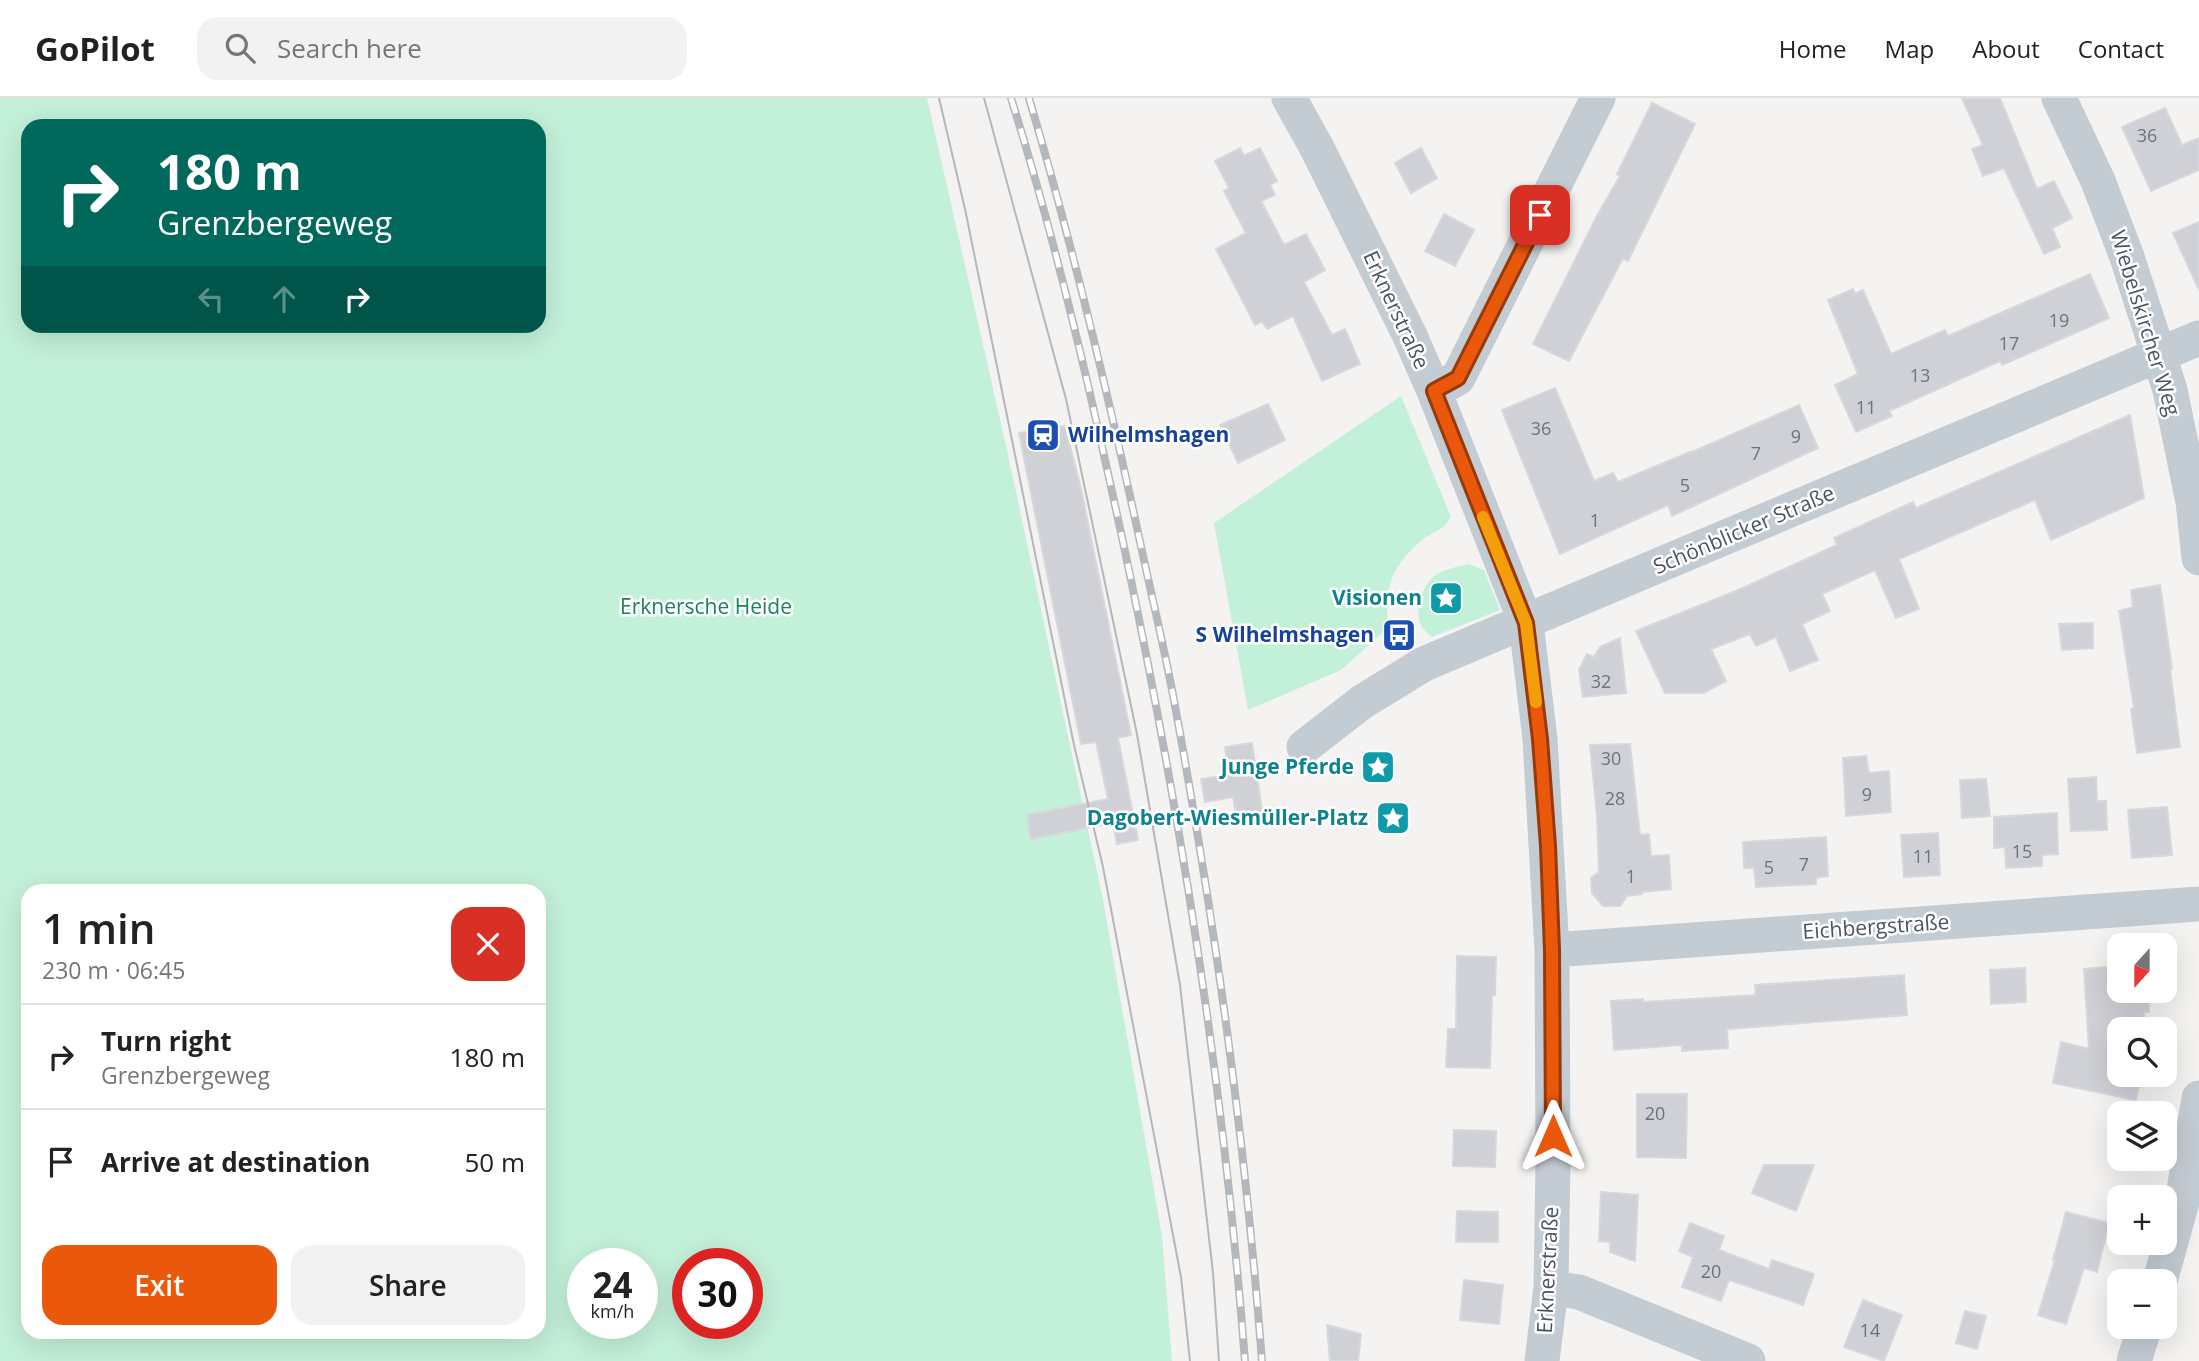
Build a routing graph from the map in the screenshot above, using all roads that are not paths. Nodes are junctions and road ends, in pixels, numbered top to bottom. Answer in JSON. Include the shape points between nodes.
{"nodes":[{"id":1,"x":1289,"y":98,"type":"edge"},
{"id":2,"x":1598,"y":98,"type":"edge"},
{"id":3,"x":2059,"y":98,"type":"edge"},
{"id":4,"x":2199,"y":338,"type":"edge"},
{"id":5,"x":2159,"y":355,"type":"junction"},
{"id":6,"x":1434,"y":391,"type":"junction"},
{"id":7,"x":2199,"y":558,"type":"edge"},
{"id":8,"x":1526,"y":623,"type":"junction"},
{"id":9,"x":1304,"y":747,"type":"dead end"},
{"id":10,"x":2199,"y":904,"type":"edge"},
{"id":11,"x":1552,"y":950,"type":"junction"},
{"id":12,"x":2199,"y":1098,"type":"edge"},
{"id":13,"x":2163,"y":1269,"type":"edge"},
{"id":14,"x":1551,"y":1288,"type":"junction"},
{"id":15,"x":2141,"y":1339,"type":"edge"},
{"id":16,"x":1542,"y":1361,"type":"edge"},
{"id":17,"x":1748,"y":1361,"type":"edge"},
{"id":18,"x":2134,"y":1361,"type":"edge"}],
"edges":[{"from":1,"to":6,"type":"street","name":"Erknerstraße"},
{"from":2,"to":6,"type":"street","via":[[1458,378]]},
{"from":3,"to":5,"type":"street","name":"Wiebelskircher Weg","via":[[2118,232]]},
{"from":4,"to":5,"type":"street","name":"Schönblicker Straße"},
{"from":5,"to":7,"type":"street","name":"Wiebelskircher Weg","via":[[2193,502]]},
{"from":5,"to":8,"type":"street","name":"Schönblicker Straße"},
{"from":6,"to":8,"type":"street","name":"Erknerstraße"},
{"from":8,"to":9,"type":"street","name":"Schönblicker Straße","via":[[1424,664],[1362,702]]},
{"from":8,"to":11,"type":"street","name":"Erknerstraße","via":[[1540,739]]},
{"from":10,"to":11,"type":"street","name":"Eichbergstraße"},
{"from":11,"to":14,"type":"street","name":"Erknerstraße"},
{"from":12,"to":13,"type":"street","via":[[2182,1202]]},
{"from":14,"to":16,"type":"street","name":"Erknerstraße"},
{"from":14,"to":17,"type":"street","via":[[1579,1292]]},
{"from":15,"to":18,"type":"street"}]}
